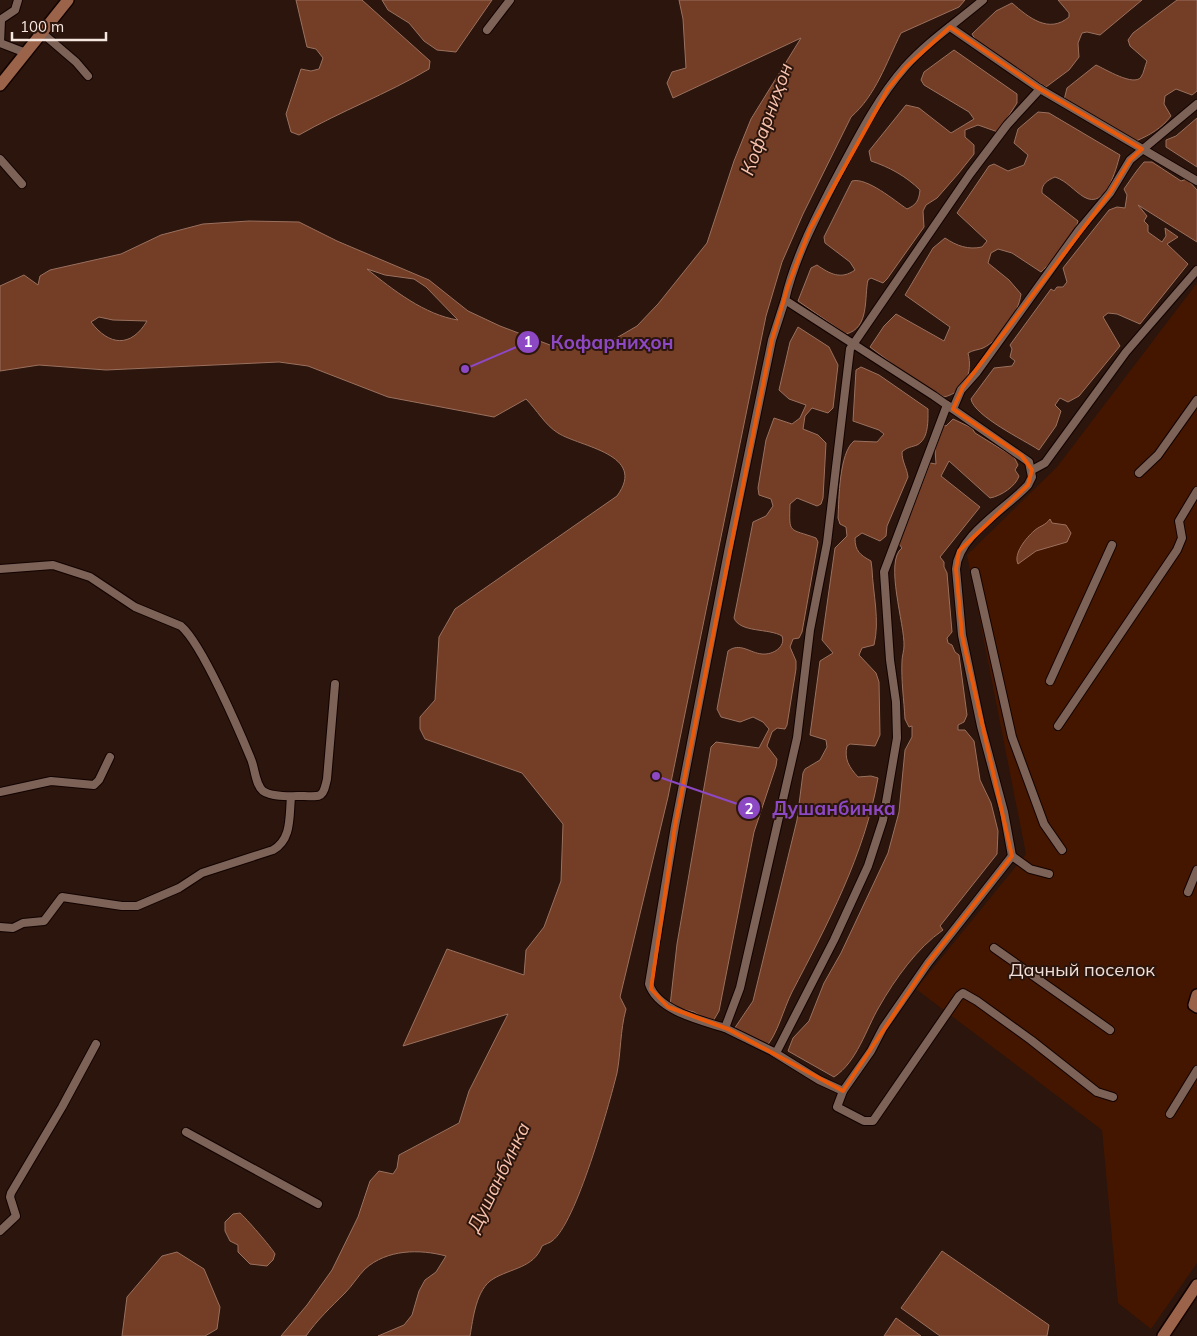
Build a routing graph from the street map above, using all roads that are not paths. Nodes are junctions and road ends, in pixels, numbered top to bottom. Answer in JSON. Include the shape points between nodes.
{"nodes":[{"id":1,"x":18,"y":0,"type":"edge"},
{"id":2,"x":68,"y":0,"type":"edge"},
{"id":3,"x":510,"y":0,"type":"edge"},
{"id":4,"x":983,"y":0,"type":"edge"},
{"id":5,"x":0,"y":20,"type":"edge"},
{"id":6,"x":950,"y":27,"type":"junction"},
{"id":7,"x":486,"y":30,"type":"dead end"},
{"id":8,"x":41,"y":32,"type":"junction"},
{"id":9,"x":0,"y":43,"type":"edge"},
{"id":10,"x":26,"y":52,"type":"junction"},
{"id":11,"x":88,"y":76,"type":"dead end"},
{"id":12,"x":0,"y":85,"type":"edge"},
{"id":13,"x":1040,"y":89,"type":"junction"},
{"id":14,"x":1197,"y":104,"type":"edge"},
{"id":15,"x":1142,"y":149,"type":"junction"},
{"id":16,"x":0,"y":159,"type":"edge"},
{"id":17,"x":1197,"y":181,"type":"edge"},
{"id":18,"x":22,"y":184,"type":"dead end"},
{"id":19,"x":1197,"y":270,"type":"edge"},
{"id":20,"x":785,"y":300,"type":"junction"},
{"id":21,"x":852,"y":344,"type":"junction"},
{"id":22,"x":1197,"y":400,"type":"edge"},
{"id":23,"x":950,"y":407,"type":"junction"},
{"id":24,"x":1032,"y":470,"type":"junction"},
{"id":25,"x":1139,"y":473,"type":"dead end"},
{"id":26,"x":1197,"y":491,"type":"edge"},
{"id":27,"x":1112,"y":545,"type":"dead end"},
{"id":28,"x":0,"y":569,"type":"edge"},
{"id":29,"x":975,"y":572,"type":"dead end"},
{"id":30,"x":1050,"y":681,"type":"dead end"},
{"id":31,"x":334,"y":684,"type":"dead end"},
{"id":32,"x":1058,"y":726,"type":"dead end"},
{"id":33,"x":110,"y":757,"type":"dead end"},
{"id":34,"x":0,"y":792,"type":"edge"},
{"id":35,"x":291,"y":797,"type":"junction"},
{"id":36,"x":1062,"y":850,"type":"dead end"},
{"id":37,"x":1012,"y":856,"type":"junction"},
{"id":38,"x":1197,"y":870,"type":"edge"},
{"id":39,"x":1049,"y":874,"type":"dead end"},
{"id":40,"x":1188,"y":892,"type":"dead end"},
{"id":41,"x":0,"y":927,"type":"edge"},
{"id":42,"x":994,"y":948,"type":"dead end"},
{"id":43,"x":1197,"y":996,"type":"edge"},
{"id":44,"x":1197,"y":1008,"type":"edge"},
{"id":45,"x":724,"y":1028,"type":"junction"},
{"id":46,"x":1110,"y":1030,"type":"dead end"},
{"id":47,"x":96,"y":1044,"type":"dead end"},
{"id":48,"x":776,"y":1053,"type":"junction"},
{"id":49,"x":1197,"y":1070,"type":"edge"},
{"id":50,"x":843,"y":1091,"type":"junction"},
{"id":51,"x":1113,"y":1096,"type":"dead end"},
{"id":52,"x":1170,"y":1114,"type":"dead end"},
{"id":53,"x":186,"y":1132,"type":"dead end"},
{"id":54,"x":318,"y":1204,"type":"dead end"},
{"id":55,"x":0,"y":1231,"type":"edge"},
{"id":56,"x":1197,"y":1285,"type":"edge"},
{"id":57,"x":1163,"y":1336,"type":"edge"}],
"edges":[{"from":1,"to":5,"type":"street","via":[[15,10]]},
{"from":2,"to":8,"type":"main road"},
{"from":3,"to":7,"type":"street"},
{"from":4,"to":6,"type":"street"},
{"from":5,"to":9,"type":"street"},
{"from":6,"to":13,"type":"street"},
{"from":6,"to":20,"type":"street","via":[[906,66],[865,127],[810,229]]},
{"from":8,"to":10,"type":"main road"},
{"from":8,"to":11,"type":"street"},
{"from":9,"to":10,"type":"street"},
{"from":10,"to":12,"type":"main road"},
{"from":13,"to":15,"type":"street"},
{"from":13,"to":21,"type":"street","via":[[970,174]]},
{"from":14,"to":15,"type":"street"},
{"from":15,"to":17,"type":"street"},
{"from":15,"to":23,"type":"street","via":[[1130,160],[1113,189],[1079,230]]},
{"from":16,"to":18,"type":"street"},
{"from":19,"to":24,"type":"street","via":[[1126,352],[1045,463]]},
{"from":20,"to":21,"type":"street"},
{"from":20,"to":45,"type":"street","via":[[772,340],[728,552],[675,826],[649,984],[668,1007]]},
{"from":21,"to":23,"type":"street"},
{"from":21,"to":45,"type":"street","via":[[827,544],[810,630],[797,738],[742,979]]},
{"from":22,"to":25,"type":"street","via":[[1158,455]]},
{"from":23,"to":24,"type":"street","via":[[1022,456]]},
{"from":23,"to":48,"type":"street","via":[[884,572],[897,738],[883,820],[868,866]]},
{"from":24,"to":37,"type":"street","via":[[1028,485],[977,531],[956,559],[962,635],[980,726],[1004,812]]},
{"from":26,"to":32,"type":"street","via":[[1180,520],[1182,538],[1177,550]]},
{"from":27,"to":30,"type":"street"},
{"from":28,"to":35,"type":"street","via":[[53,565],[90,577],[135,607],[181,626],[232,716],[260,787],[266,792]]},
{"from":29,"to":36,"type":"street","via":[[1012,737],[1044,824]]},
{"from":31,"to":35,"type":"street","via":[[324,792],[317,798]]},
{"from":33,"to":34,"type":"street","via":[[94,784],[52,781]]},
{"from":35,"to":41,"type":"street","via":[[288,832],[279,846],[272,850],[202,873],[179,888],[137,906],[62,897],[44,921],[23,923],[13,928]]},
{"from":37,"to":39,"type":"street","via":[[1030,869]]},
{"from":37,"to":50,"type":"street","via":[[928,963]]},
{"from":38,"to":40,"type":"street"},
{"from":42,"to":46,"type":"street"},
{"from":43,"to":44,"type":"main road","via":[[1194,1005]]},
{"from":45,"to":48,"type":"street"},
{"from":47,"to":55,"type":"street","via":[[11,1193],[16,1216]]},
{"from":48,"to":50,"type":"street"},
{"from":49,"to":52,"type":"street"},
{"from":50,"to":51,"type":"street","via":[[837,1107],[864,1121],[873,1121],[963,993],[977,1000],[1097,1092]]},
{"from":53,"to":54,"type":"street"},
{"from":56,"to":57,"type":"main road"}]}
